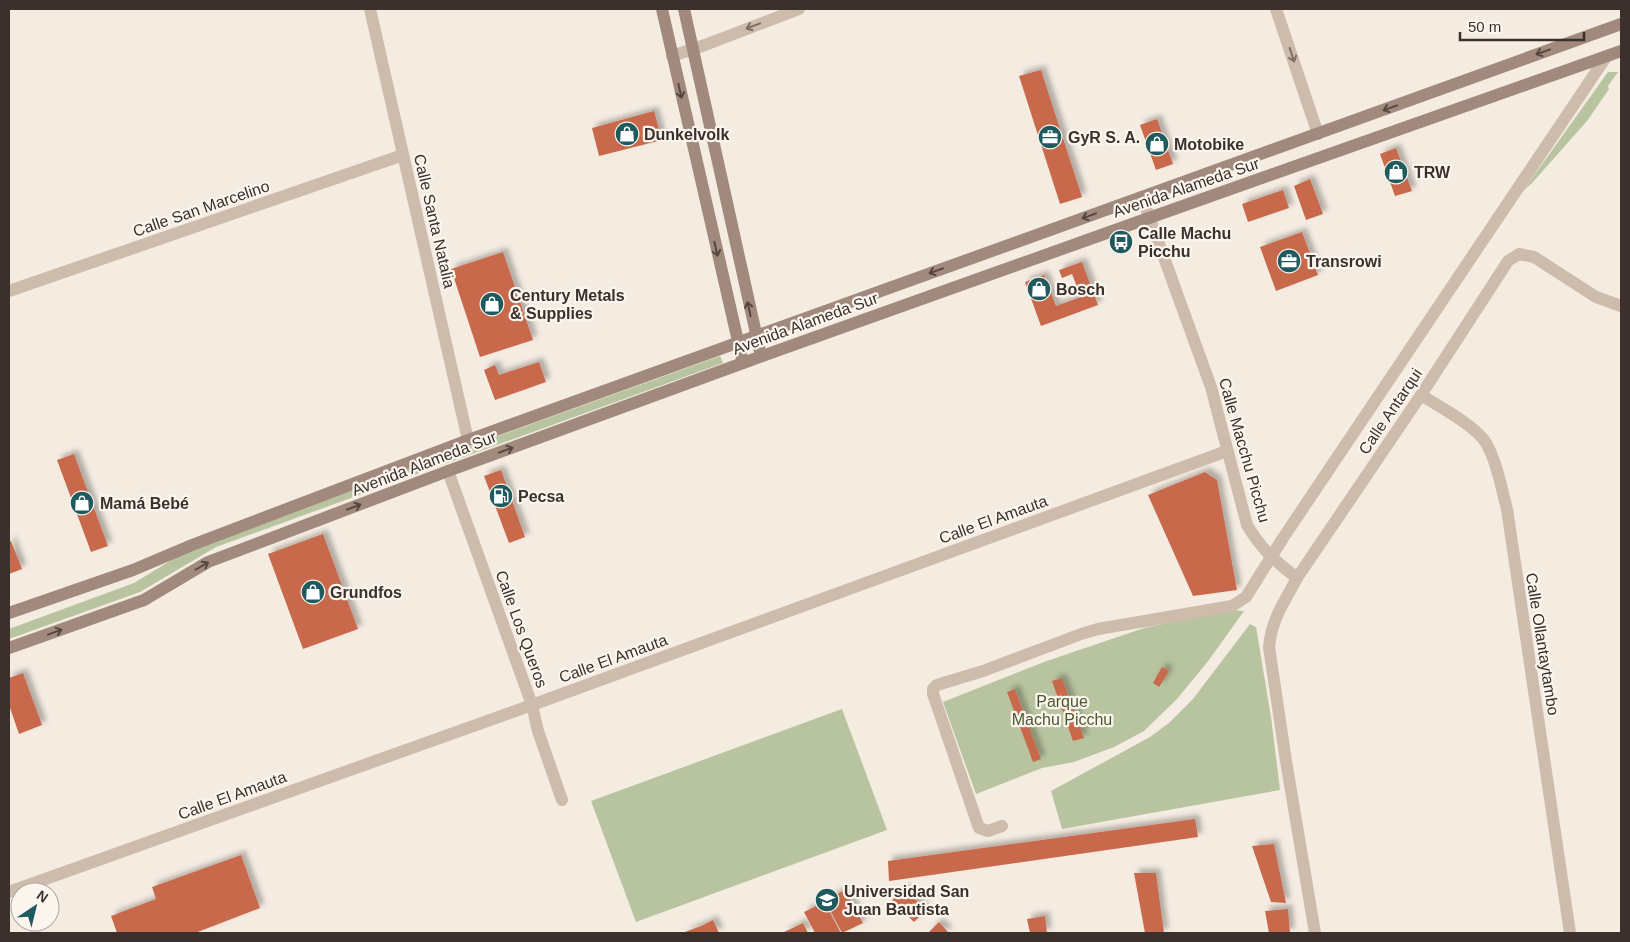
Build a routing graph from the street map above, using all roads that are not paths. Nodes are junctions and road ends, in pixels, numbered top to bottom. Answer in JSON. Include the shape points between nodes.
{"nodes":[{"id":1,"x":370,"y":9,"type":"edge"},
{"id":2,"x":662,"y":9,"type":"edge"},
{"id":3,"x":684,"y":9,"type":"edge"},
{"id":4,"x":799,"y":9,"type":"edge"},
{"id":5,"x":1276,"y":9,"type":"edge"},
{"id":6,"x":1621,"y":24,"type":"edge"},
{"id":7,"x":692,"y":48,"type":"junction"},
{"id":8,"x":1621,"y":51,"type":"edge"},
{"id":9,"x":672,"y":56,"type":"junction"},
{"id":10,"x":1606,"y":57,"type":"junction"},
{"id":11,"x":1318,"y":134,"type":"junction"},
{"id":12,"x":403,"y":155,"type":"junction"},
{"id":13,"x":1142,"y":197,"type":"junction"},
{"id":14,"x":1150,"y":217,"type":"junction"},
{"id":15,"x":9,"y":292,"type":"edge"},
{"id":16,"x":1621,"y":306,"type":"edge"},
{"id":17,"x":755,"y":336,"type":"junction"},
{"id":18,"x":737,"y":343,"type":"junction"},
{"id":19,"x":761,"y":356,"type":"junction"},
{"id":20,"x":743,"y":363,"type":"junction"},
{"id":21,"x":1421,"y":395,"type":"junction"},
{"id":22,"x":468,"y":440,"type":"junction"},
{"id":23,"x":1227,"y":450,"type":"junction"},
{"id":24,"x":448,"y":471,"type":"junction"},
{"id":25,"x":1271,"y":558,"type":"junction"},
{"id":26,"x":1297,"y":578,"type":"junction"},
{"id":27,"x":9,"y":613,"type":"edge"},
{"id":28,"x":9,"y":648,"type":"edge"},
{"id":29,"x":532,"y":705,"type":"junction"},
{"id":30,"x":562,"y":800,"type":"dead end"},
{"id":31,"x":1002,"y":826,"type":"dead end"},
{"id":32,"x":9,"y":892,"type":"edge"},
{"id":33,"x":1314,"y":933,"type":"edge"},
{"id":34,"x":1570,"y":933,"type":"edge"}],
"edges":[{"from":1,"to":12,"type":"street","name":"Calle Santa Natalia"},
{"from":2,"to":9,"type":"main road"},
{"from":3,"to":7,"type":"main road"},
{"from":4,"to":7,"type":"street","one_way":true},
{"from":5,"to":11,"type":"street","one_way":true},
{"from":6,"to":11,"type":"main road","name":"Avenida Alameda Sur","one_way":true},
{"from":7,"to":9,"type":"street"},
{"from":17,"to":7,"type":"main road","one_way":true},
{"from":8,"to":10,"type":"main road","name":"Avenida Alameda Sur"},
{"from":9,"to":18,"type":"main road","one_way":true},
{"from":10,"to":14,"type":"main road","name":"Avenida Alameda Sur"},
{"from":10,"to":25,"type":"street"},
{"from":11,"to":13,"type":"main road","name":"Avenida Alameda Sur"},
{"from":12,"to":15,"type":"street","name":"Calle San Marcelino"},
{"from":12,"to":22,"type":"street","name":"Calle Santa Natalia"},
{"from":13,"to":14,"type":"street","name":"Calle Macchu Picchu"},
{"from":13,"to":17,"type":"main road","name":"Avenida Alameda Sur","one_way":true},
{"from":14,"to":19,"type":"main road","name":"Avenida Alameda Sur"},
{"from":14,"to":23,"type":"street","name":"Calle Macchu Picchu","via":[[1211,387]]},
{"from":16,"to":21,"type":"street","name":"Calle Antarqui","via":[[1596,297],[1534,257],[1519,254],[1508,261]]},
{"from":17,"to":18,"type":"main road","name":"Avenida Alameda Sur"},
{"from":17,"to":19,"type":"main road"},
{"from":18,"to":20,"type":"main road"},
{"from":18,"to":22,"type":"main road","name":"Avenida Alameda Sur"},
{"from":19,"to":20,"type":"main road","name":"Avenida Alameda Sur"},
{"from":24,"to":20,"type":"main road","name":"Avenida Alameda Sur","one_way":true},
{"from":21,"to":26,"type":"street","name":"Calle Antarqui"},
{"from":21,"to":34,"type":"street","name":"Calle Ollantaytambo","via":[[1485,441],[1507,509]]},
{"from":22,"to":27,"type":"main road","name":"Avenida Alameda Sur","via":[[133,570]]},
{"from":23,"to":25,"type":"street","name":"Calle Macchu Picchu","via":[[1247,525]]},
{"from":23,"to":29,"type":"street","name":"Calle El Amauta"},
{"from":28,"to":24,"type":"main road","name":"Avenida Alameda Sur","one_way":true,"via":[[144,600],[208,562]]},
{"from":24,"to":29,"type":"street","name":"Calle Los Queros"},
{"from":25,"to":26,"type":"street","name":"Calle Macchu Picchu"},
{"from":25,"to":31,"type":"street","via":[[1246,597],[1232,606],[1098,629],[933,689],[979,828],[988,831]]},
{"from":26,"to":33,"type":"street","via":[[1271,628],[1269,647]]},
{"from":29,"to":30,"type":"street","name":"Calle Los Queros"},
{"from":29,"to":32,"type":"street","name":"Calle El Amauta"}]}
